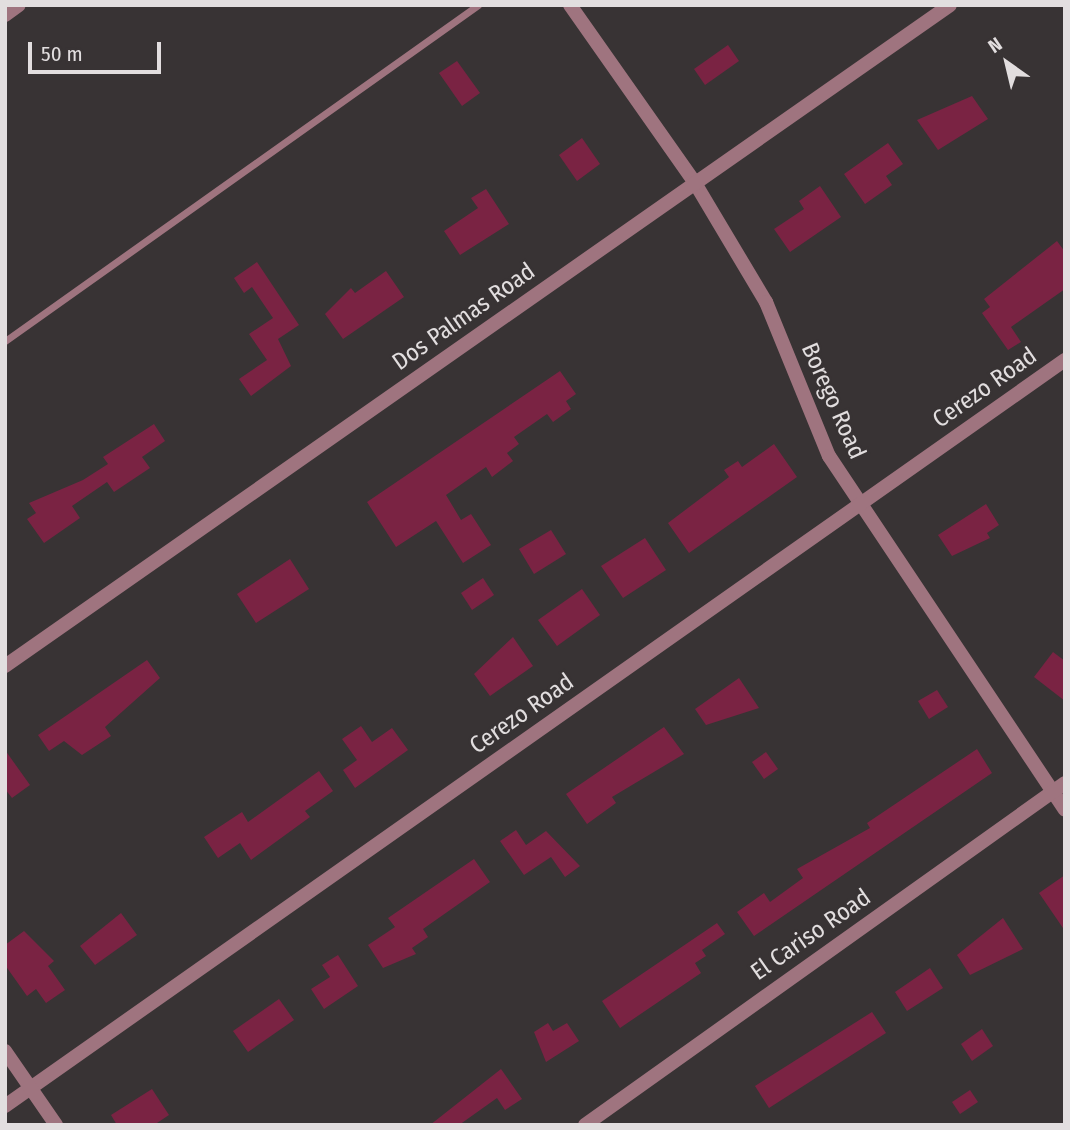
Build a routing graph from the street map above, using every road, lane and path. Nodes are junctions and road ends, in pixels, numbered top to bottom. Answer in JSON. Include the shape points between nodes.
{"nodes":[{"id":1,"x":19,"y":5,"type":"edge"},
{"id":2,"x":478,"y":5,"type":"edge"},
{"id":3,"x":569,"y":5,"type":"edge"},
{"id":4,"x":950,"y":5,"type":"edge"},
{"id":5,"x":5,"y":15,"type":"edge"},
{"id":6,"x":695,"y":183,"type":"junction"},
{"id":7,"x":5,"y":341,"type":"edge"},
{"id":8,"x":1065,"y":360,"type":"edge"},
{"id":9,"x":859,"y":503,"type":"junction"},
{"id":10,"x":5,"y":666,"type":"edge"},
{"id":11,"x":1065,"y":783,"type":"edge"},
{"id":12,"x":1052,"y":792,"type":"junction"},
{"id":13,"x":1065,"y":810,"type":"edge"},
{"id":14,"x":5,"y":1051,"type":"edge"},
{"id":15,"x":31,"y":1088,"type":"junction"},
{"id":16,"x":5,"y":1106,"type":"edge"},
{"id":17,"x":56,"y":1125,"type":"edge"},
{"id":18,"x":585,"y":1125,"type":"edge"}],
"edges":[{"from":1,"to":5,"type":"street"},
{"from":2,"to":7,"type":"lane"},
{"from":3,"to":6,"type":"street","name":"Borego Road"},
{"from":4,"to":6,"type":"street","name":"Dos Palmas Road"},
{"from":6,"to":9,"type":"street","name":"Borego Road","via":[[766,302],[829,456]]},
{"from":6,"to":10,"type":"street","name":"Dos Palmas Road"},
{"from":8,"to":9,"type":"street","name":"Cerezo Road"},
{"from":9,"to":12,"type":"street","name":"Borego Road"},
{"from":9,"to":15,"type":"street","name":"Cerezo Road"},
{"from":11,"to":12,"type":"street","name":"El Cariso Road"},
{"from":12,"to":13,"type":"street","name":"Borego Road"},
{"from":12,"to":18,"type":"street","name":"El Cariso Road"},
{"from":14,"to":15,"type":"street"},
{"from":15,"to":16,"type":"street","name":"Cerezo Road"},
{"from":15,"to":17,"type":"street"}]}
